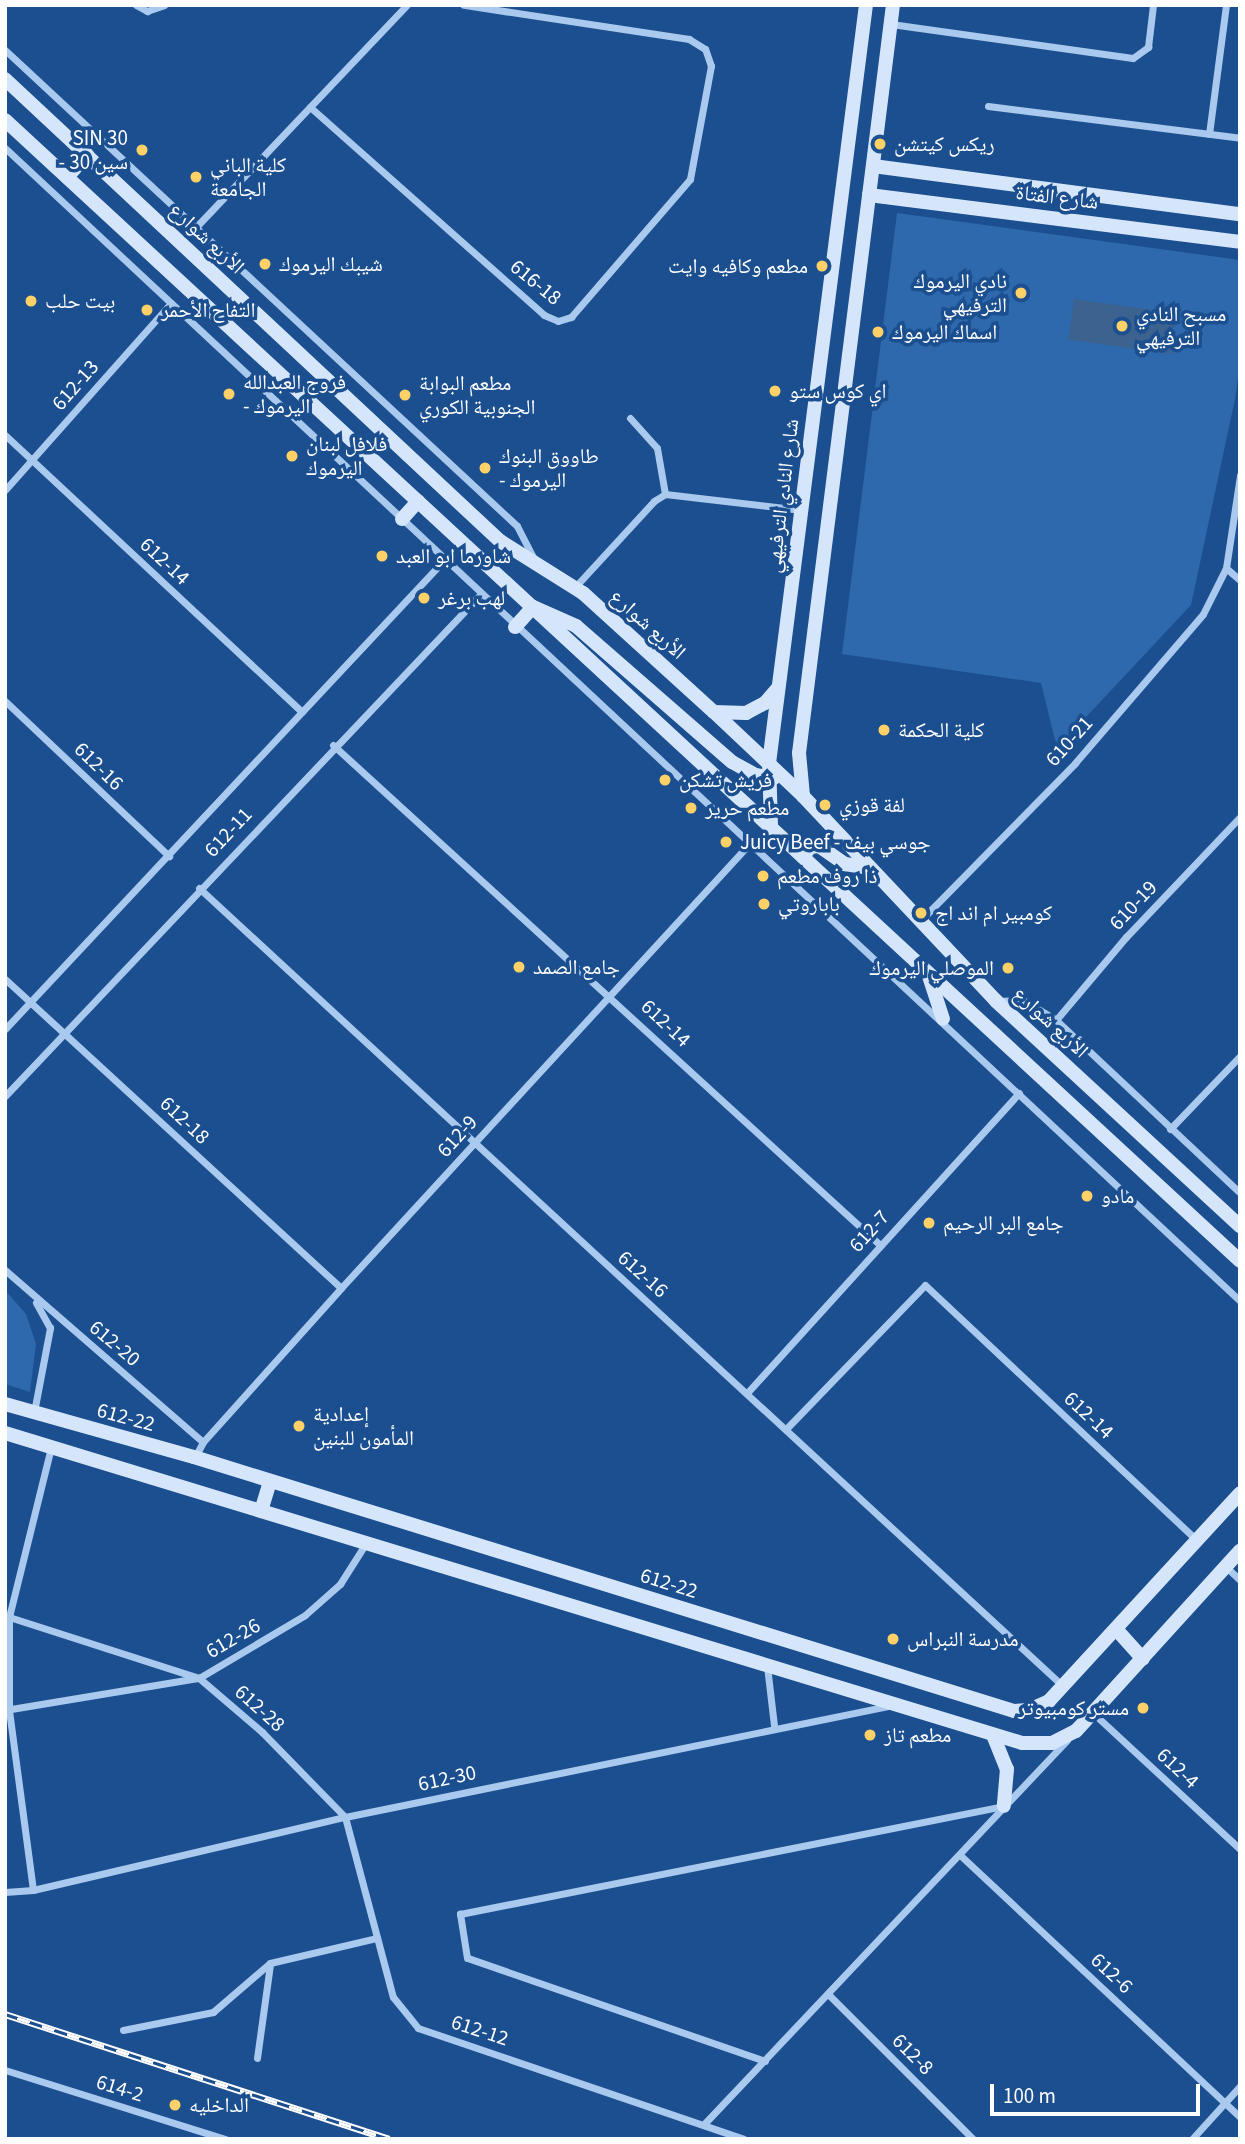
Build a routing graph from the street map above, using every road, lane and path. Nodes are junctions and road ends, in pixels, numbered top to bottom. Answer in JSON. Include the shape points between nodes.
{"nodes":[{"id":1,"x":136,"y":5,"type":"edge"},
{"id":2,"x":164,"y":5,"type":"edge"},
{"id":3,"x":407,"y":5,"type":"edge"},
{"id":4,"x":464,"y":5,"type":"edge"},
{"id":5,"x":866,"y":5,"type":"edge"},
{"id":6,"x":893,"y":5,"type":"edge"},
{"id":7,"x":1153,"y":5,"type":"edge"},
{"id":8,"x":1226,"y":5,"type":"edge"},
{"id":9,"x":891,"y":24,"type":"junction"},
{"id":10,"x":5,"y":50,"type":"edge"},
{"id":11,"x":5,"y":79,"type":"edge"},
{"id":12,"x":988,"y":106,"type":"dead end"},
{"id":13,"x":310,"y":107,"type":"junction"},
{"id":14,"x":5,"y":120,"type":"edge"},
{"id":15,"x":1209,"y":134,"type":"junction"},
{"id":16,"x":1240,"y":138,"type":"edge"},
{"id":17,"x":5,"y":148,"type":"edge"},
{"id":18,"x":87,"y":155,"type":"junction"},
{"id":19,"x":873,"y":166,"type":"junction"},
{"id":20,"x":889,"y":168,"type":"junction"},
{"id":21,"x":66,"y":177,"type":"junction"},
{"id":22,"x":869,"y":195,"type":"junction"},
{"id":23,"x":885,"y":197,"type":"junction"},
{"id":24,"x":1138,"y":201,"type":"junction"},
{"id":25,"x":1240,"y":214,"type":"edge"},
{"id":26,"x":1132,"y":227,"type":"junction"},
{"id":27,"x":196,"y":228,"type":"junction"},
{"id":28,"x":1240,"y":242,"type":"edge"},
{"id":29,"x":171,"y":303,"type":"junction"},
{"id":30,"x":629,"y":418,"type":"dead end"},
{"id":31,"x":5,"y":435,"type":"edge"},
{"id":32,"x":33,"y":461,"type":"junction"},
{"id":33,"x":1240,"y":475,"type":"edge"},
{"id":34,"x":5,"y":490,"type":"edge"},
{"id":35,"x":665,"y":494,"type":"junction"},
{"id":36,"x":418,"y":501,"type":"junction"},
{"id":37,"x":802,"y":510,"type":"junction"},
{"id":38,"x":402,"y":519,"type":"junction"},
{"id":39,"x":444,"y":560,"type":"junction"},
{"id":40,"x":537,"y":567,"type":"junction"},
{"id":41,"x":1226,"y":568,"type":"junction"},
{"id":42,"x":1240,"y":580,"type":"edge"},
{"id":43,"x":575,"y":587,"type":"junction"},
{"id":44,"x":480,"y":594,"type":"junction"},
{"id":45,"x":533,"y":607,"type":"junction"},
{"id":46,"x":515,"y":627,"type":"junction"},
{"id":47,"x":779,"y":687,"type":"junction"},
{"id":48,"x":5,"y":701,"type":"edge"},
{"id":49,"x":302,"y":712,"type":"junction"},
{"id":50,"x":714,"y":712,"type":"junction"},
{"id":51,"x":747,"y":743,"type":"junction"},
{"id":52,"x":333,"y":745,"type":"junction"},
{"id":53,"x":732,"y":762,"type":"junction"},
{"id":54,"x":768,"y":770,"type":"junction"},
{"id":55,"x":799,"y":774,"type":"junction"},
{"id":56,"x":783,"y":777,"type":"junction"},
{"id":57,"x":803,"y":796,"type":"junction"},
{"id":58,"x":1240,"y":817,"type":"edge"},
{"id":59,"x":771,"y":825,"type":"junction"},
{"id":60,"x":751,"y":842,"type":"junction"},
{"id":61,"x":169,"y":856,"type":"junction"},
{"id":62,"x":803,"y":857,"type":"junction"},
{"id":63,"x":869,"y":868,"type":"junction"},
{"id":64,"x":199,"y":888,"type":"junction"},
{"id":65,"x":919,"y":923,"type":"junction"},
{"id":66,"x":929,"y":974,"type":"junction"},
{"id":67,"x":5,"y":979,"type":"edge"},
{"id":68,"x":608,"y":993,"type":"junction"},
{"id":69,"x":996,"y":1001,"type":"junction"},
{"id":70,"x":31,"y":1002,"type":"junction"},
{"id":71,"x":943,"y":1019,"type":"junction"},
{"id":72,"x":1056,"y":1020,"type":"junction"},
{"id":73,"x":5,"y":1030,"type":"edge"},
{"id":74,"x":64,"y":1033,"type":"junction"},
{"id":75,"x":1240,"y":1056,"type":"edge"},
{"id":76,"x":1018,"y":1093,"type":"junction"},
{"id":77,"x":5,"y":1096,"type":"edge"},
{"id":78,"x":1170,"y":1129,"type":"junction"},
{"id":79,"x":474,"y":1144,"type":"junction"},
{"id":80,"x":1240,"y":1193,"type":"edge"},
{"id":81,"x":1240,"y":1226,"type":"edge"},
{"id":82,"x":880,"y":1245,"type":"junction"},
{"id":83,"x":1240,"y":1261,"type":"edge"},
{"id":84,"x":5,"y":1270,"type":"edge"},
{"id":85,"x":341,"y":1288,"type":"junction"},
{"id":86,"x":34,"y":1299,"type":"junction"},
{"id":87,"x":1240,"y":1301,"type":"edge"},
{"id":88,"x":747,"y":1393,"type":"junction"},
{"id":89,"x":5,"y":1404,"type":"edge"},
{"id":90,"x":34,"y":1412,"type":"junction"},
{"id":91,"x":786,"y":1429,"type":"junction"},
{"id":92,"x":5,"y":1433,"type":"edge"},
{"id":93,"x":203,"y":1442,"type":"junction"},
{"id":94,"x":51,"y":1447,"type":"junction"},
{"id":95,"x":194,"y":1457,"type":"junction"},
{"id":96,"x":269,"y":1484,"type":"junction"},
{"id":97,"x":1240,"y":1493,"type":"edge"},
{"id":98,"x":261,"y":1511,"type":"junction"},
{"id":99,"x":1198,"y":1541,"type":"junction"},
{"id":100,"x":366,"y":1543,"type":"junction"},
{"id":101,"x":1240,"y":1551,"type":"edge"},
{"id":102,"x":1225,"y":1566,"type":"junction"},
{"id":103,"x":1240,"y":1580,"type":"edge"},
{"id":104,"x":7,"y":1616,"type":"edge"},
{"id":105,"x":1116,"y":1629,"type":"junction"},
{"id":106,"x":1143,"y":1659,"type":"junction"},
{"id":107,"x":767,"y":1665,"type":"junction"},
{"id":108,"x":199,"y":1678,"type":"junction"},
{"id":109,"x":1063,"y":1686,"type":"junction"},
{"id":110,"x":897,"y":1704,"type":"junction"},
{"id":111,"x":7,"y":1710,"type":"edge"},
{"id":112,"x":1092,"y":1713,"type":"junction"},
{"id":113,"x":774,"y":1726,"type":"junction"},
{"id":114,"x":1076,"y":1731,"type":"junction"},
{"id":115,"x":993,"y":1735,"type":"junction"},
{"id":116,"x":1004,"y":1806,"type":"junction"},
{"id":117,"x":345,"y":1817,"type":"junction"},
{"id":118,"x":1240,"y":1849,"type":"edge"},
{"id":119,"x":960,"y":1854,"type":"junction"},
{"id":120,"x":33,"y":1890,"type":"junction"},
{"id":121,"x":5,"y":1892,"type":"edge"},
{"id":122,"x":377,"y":1938,"type":"junction"},
{"id":123,"x":270,"y":1963,"type":"junction"},
{"id":124,"x":828,"y":1994,"type":"junction"},
{"id":125,"x":123,"y":2030,"type":"dead end"},
{"id":126,"x":257,"y":2058,"type":"dead end"},
{"id":127,"x":765,"y":2061,"type":"junction"},
{"id":128,"x":5,"y":2070,"type":"edge"},
{"id":129,"x":1240,"y":2085,"type":"edge"},
{"id":130,"x":1225,"y":2103,"type":"junction"},
{"id":131,"x":1240,"y":2117,"type":"edge"},
{"id":132,"x":705,"y":2123,"type":"junction"},
{"id":133,"x":224,"y":2139,"type":"edge"},
{"id":134,"x":744,"y":2139,"type":"edge"},
{"id":135,"x":973,"y":2139,"type":"edge"},
{"id":136,"x":1192,"y":2139,"type":"edge"}],
"edges":[{"from":1,"to":2,"type":"street","via":[[147,11]]},
{"from":3,"to":13,"type":"street"},
{"from":4,"to":13,"type":"street","name":"616-18","via":[[689,38],[705,49],[711,66],[690,179],[571,317],[558,321],[544,315]]},
{"from":5,"to":37,"type":"street","name":"شارع النادي الترفيهي"},
{"from":6,"to":9,"type":"street"},
{"from":7,"to":9,"type":"street","via":[[1148,47],[1133,58]]},
{"from":8,"to":15,"type":"street"},
{"from":9,"to":19,"type":"street"},
{"from":10,"to":27,"type":"street"},
{"from":11,"to":18,"type":"street","name":"الأربع شوارع"},
{"from":12,"to":15,"type":"street"},
{"from":13,"to":27,"type":"street"},
{"from":14,"to":21,"type":"street"},
{"from":15,"to":16,"type":"street"},
{"from":17,"to":29,"type":"street"},
{"from":18,"to":21,"type":"street"},
{"from":18,"to":40,"type":"street","name":"الأربع شوارع","via":[[500,541]]},
{"from":19,"to":20,"type":"street","name":"شارع الفتاة"},
{"from":19,"to":22,"type":"street"},
{"from":20,"to":23,"type":"street","via":[[882,182]]},
{"from":20,"to":24,"type":"street","name":"شارع الفتاة"},
{"from":21,"to":36,"type":"street"},
{"from":22,"to":23,"type":"street","name":"شارع الفتاة"},
{"from":22,"to":55,"type":"street"},
{"from":23,"to":26,"type":"street","name":"شارع الفتاة"},
{"from":24,"to":25,"type":"street","name":"شارع الفتاة"},
{"from":24,"to":26,"type":"street","via":[[1128,213]]},
{"from":26,"to":28,"type":"street","name":"شارع الفتاة"},
{"from":27,"to":40,"type":"street","via":[[517,526]]},
{"from":29,"to":32,"type":"street","name":"612-13"},
{"from":29,"to":38,"type":"street"},
{"from":30,"to":35,"type":"street","via":[[657,447]]},
{"from":31,"to":32,"type":"street","name":"612-14"},
{"from":32,"to":34,"type":"street","name":"612-13"},
{"from":32,"to":49,"type":"street","name":"612-14"},
{"from":33,"to":41,"type":"street"},
{"from":35,"to":37,"type":"street"},
{"from":35,"to":43,"type":"street"},
{"from":36,"to":38,"type":"street"},
{"from":36,"to":45,"type":"street"},
{"from":37,"to":47,"type":"street","name":"شارع النادي الترفيهي"},
{"from":38,"to":39,"type":"street"},
{"from":39,"to":44,"type":"street"},
{"from":39,"to":49,"type":"street","name":"612-11"},
{"from":40,"to":43,"type":"street","name":"الأربع شوارع"},
{"from":41,"to":42,"type":"street"},
{"from":41,"to":65,"type":"street","name":"610-21","via":[[1192,628],[1075,763]]},
{"from":43,"to":50,"type":"street","name":"الأربع شوارع"},
{"from":44,"to":46,"type":"street"},
{"from":44,"to":52,"type":"street","name":"612-11"},
{"from":45,"to":46,"type":"street"},
{"from":45,"to":53,"type":"street","via":[[589,634]]},
{"from":45,"to":59,"type":"street"},
{"from":46,"to":60,"type":"street"},
{"from":47,"to":50,"type":"street","via":[[756,709]]},
{"from":47,"to":54,"type":"street","name":"شارع النادي الترفيهي"},
{"from":48,"to":61,"type":"street","name":"612-16"},
{"from":49,"to":61,"type":"street","name":"612-11"},
{"from":50,"to":51,"type":"street","name":"الأربع شوارع"},
{"from":51,"to":53,"type":"street","via":[[744,756]]},
{"from":51,"to":54,"type":"street","name":"الأربع شوارع"},
{"from":52,"to":64,"type":"street","name":"612-11"},
{"from":52,"to":68,"type":"street","name":"612-14"},
{"from":53,"to":54,"type":"street"},
{"from":54,"to":56,"type":"street","name":"الأربع شوارع"},
{"from":54,"to":59,"type":"street","name":"شارع النادي الترفيهي"},
{"from":55,"to":56,"type":"street"},
{"from":55,"to":57,"type":"street"},
{"from":56,"to":57,"type":"street","name":"الأربع شوارع"},
{"from":57,"to":63,"type":"street","name":"الأربع شوارع"},
{"from":58,"to":72,"type":"street","name":"610-19","via":[[1126,937]]},
{"from":59,"to":62,"type":"street"},
{"from":60,"to":68,"type":"street","name":"612-9"},
{"from":60,"to":71,"type":"street"},
{"from":61,"to":70,"type":"street","name":"612-11"},
{"from":62,"to":63,"type":"street","via":[[810,847],[820,846],[845,864]]},
{"from":62,"to":66,"type":"street"},
{"from":63,"to":65,"type":"street","name":"الأربع شوارع"},
{"from":64,"to":74,"type":"street","name":"612-11"},
{"from":64,"to":79,"type":"street","name":"612-16"},
{"from":65,"to":69,"type":"street","name":"الأربع شوارع"},
{"from":66,"to":71,"type":"street"},
{"from":66,"to":83,"type":"street"},
{"from":67,"to":70,"type":"street","name":"612-18"},
{"from":68,"to":79,"type":"street","name":"612-9"},
{"from":68,"to":82,"type":"street","name":"612-14"},
{"from":69,"to":72,"type":"street","via":[[1023,1000]]},
{"from":69,"to":81,"type":"street","name":"الأربع شوارع"},
{"from":70,"to":73,"type":"street","name":"612-11"},
{"from":70,"to":74,"type":"street","name":"612-18"},
{"from":71,"to":76,"type":"street"},
{"from":72,"to":78,"type":"street"},
{"from":74,"to":77,"type":"street","name":"612-11"},
{"from":74,"to":85,"type":"street","name":"612-18"},
{"from":75,"to":78,"type":"street"},
{"from":76,"to":82,"type":"street","name":"612-7"},
{"from":76,"to":87,"type":"street"},
{"from":78,"to":80,"type":"street"},
{"from":79,"to":85,"type":"street","name":"612-9"},
{"from":79,"to":88,"type":"street","name":"612-16"},
{"from":82,"to":88,"type":"street","name":"612-7"},
{"from":84,"to":86,"type":"street","name":"612-20"},
{"from":85,"to":93,"type":"street","name":"612-9"},
{"from":86,"to":90,"type":"street","via":[[50,1328]]},
{"from":86,"to":93,"type":"street","name":"612-20"},
{"from":88,"to":91,"type":"street","name":"612-16"},
{"from":89,"to":90,"type":"street","name":"612-22"},
{"from":90,"to":95,"type":"street","name":"612-22"},
{"from":91,"to":99,"type":"street","name":"612-14","via":[[925,1285]]},
{"from":91,"to":109,"type":"street","name":"612-16"},
{"from":92,"to":94,"type":"street"},
{"from":93,"to":95,"type":"street","name":"612-9"},
{"from":94,"to":98,"type":"street"},
{"from":94,"to":104,"type":"street"},
{"from":95,"to":96,"type":"street","name":"612-22"},
{"from":96,"to":98,"type":"street"},
{"from":96,"to":109,"type":"street","name":"612-22","via":[[1007,1709],[1036,1708]]},
{"from":97,"to":99,"type":"street","name":"612-22"},
{"from":98,"to":100,"type":"street"},
{"from":99,"to":105,"type":"street","name":"612-22"},
{"from":100,"to":107,"type":"street"},
{"from":100,"to":108,"type":"street","name":"612-26","via":[[340,1584],[305,1615]]},
{"from":101,"to":102,"type":"street"},
{"from":102,"to":103,"type":"street"},
{"from":102,"to":106,"type":"street"},
{"from":104,"to":108,"type":"street","name":"612-26"},
{"from":104,"to":111,"type":"street"},
{"from":105,"to":106,"type":"street"},
{"from":105,"to":109,"type":"street","name":"612-22"},
{"from":106,"to":112,"type":"street"},
{"from":107,"to":110,"type":"street"},
{"from":107,"to":113,"type":"street"},
{"from":108,"to":111,"type":"street"},
{"from":108,"to":117,"type":"street","name":"612-28","via":[[262,1732]]},
{"from":110,"to":113,"type":"street","name":"612-30"},
{"from":110,"to":115,"type":"street"},
{"from":111,"to":120,"type":"street"},
{"from":112,"to":114,"type":"street"},
{"from":112,"to":118,"type":"street","name":"612-4"},
{"from":113,"to":117,"type":"street","name":"612-30"},
{"from":114,"to":115,"type":"street","via":[[1037,1744]]},
{"from":114,"to":116,"type":"street"},
{"from":115,"to":116,"type":"street","via":[[1007,1769]]},
{"from":116,"to":119,"type":"street"},
{"from":116,"to":127,"type":"street","via":[[460,1914],[467,1958]]},
{"from":117,"to":120,"type":"street","name":"612-30"},
{"from":117,"to":122,"type":"street","name":"612-12"},
{"from":119,"to":124,"type":"street"},
{"from":119,"to":130,"type":"street","name":"612-6"},
{"from":120,"to":121,"type":"street","name":"612-30"},
{"from":122,"to":123,"type":"street"},
{"from":122,"to":132,"type":"street","name":"612-12","via":[[393,1997],[418,2028]]},
{"from":123,"to":125,"type":"street","via":[[213,2012]]},
{"from":123,"to":126,"type":"street"},
{"from":124,"to":127,"type":"street"},
{"from":124,"to":135,"type":"street","name":"612-8"},
{"from":127,"to":132,"type":"street"},
{"from":128,"to":133,"type":"street","name":"614-2"},
{"from":129,"to":130,"type":"street"},
{"from":130,"to":131,"type":"street","name":"612-6"},
{"from":130,"to":136,"type":"street"},
{"from":132,"to":134,"type":"street","name":"612-12"}]}
